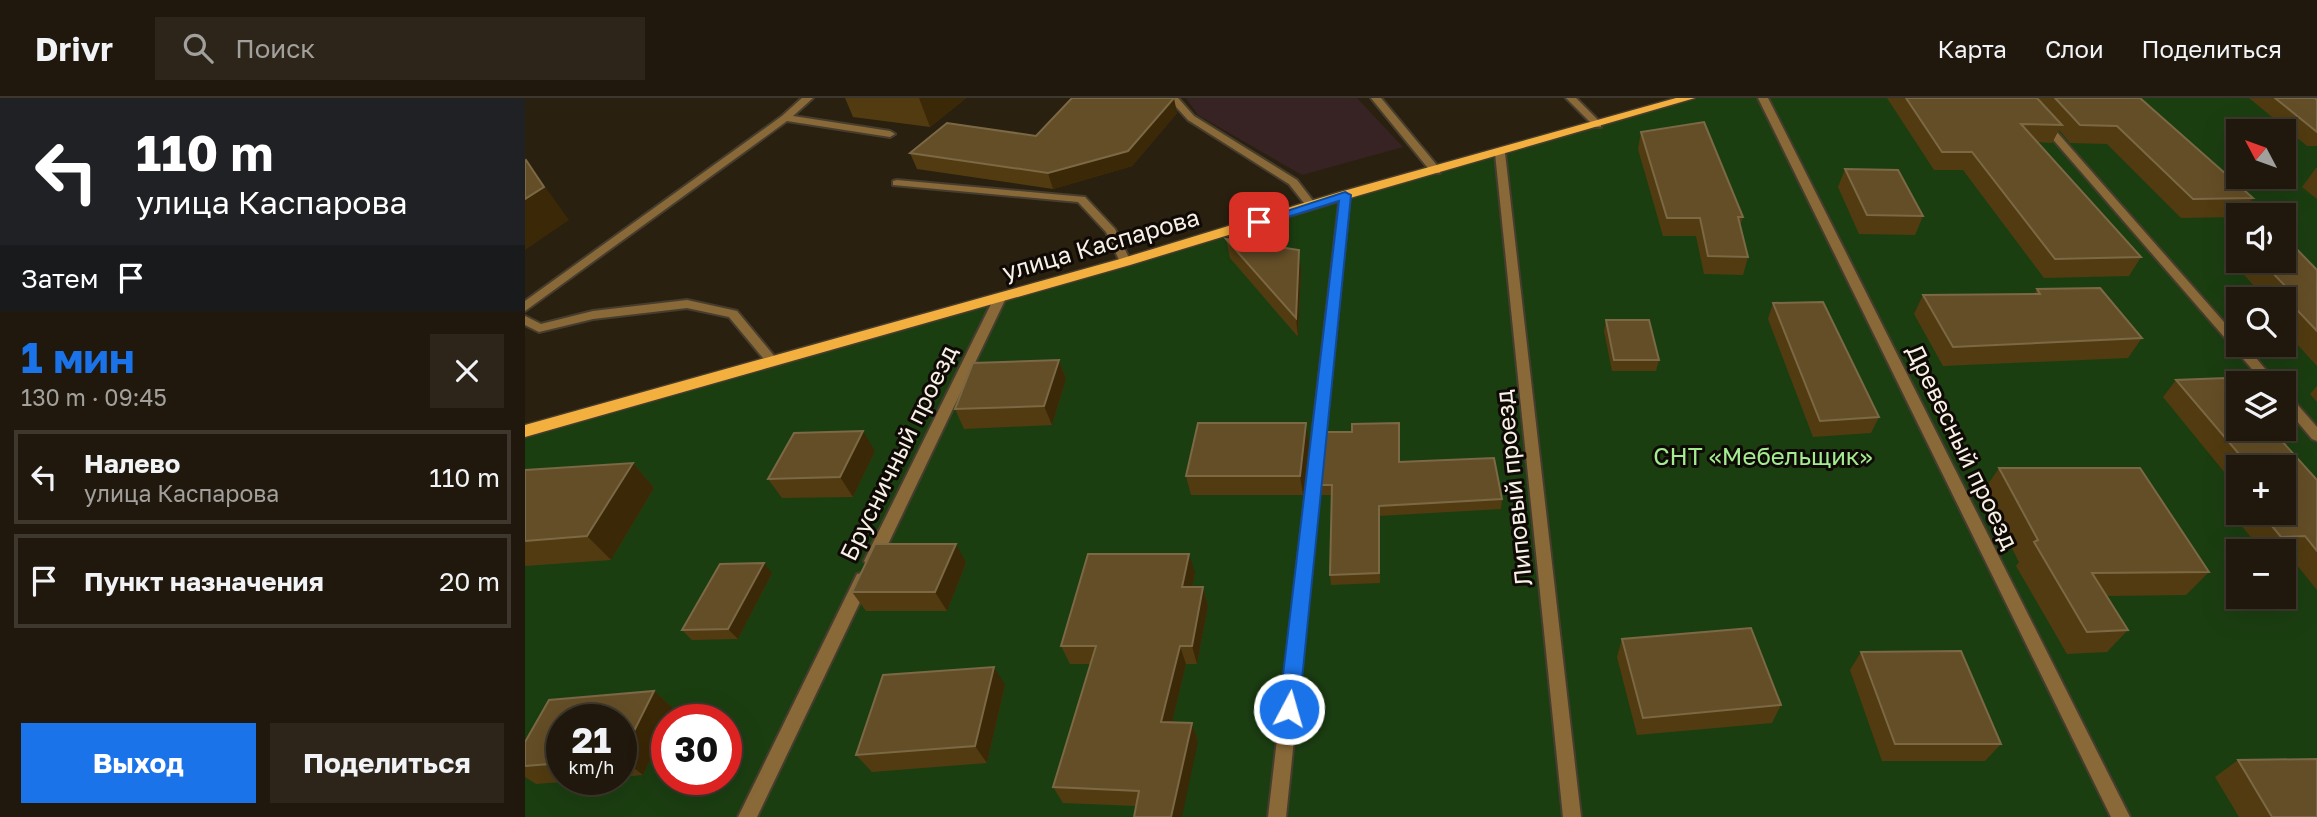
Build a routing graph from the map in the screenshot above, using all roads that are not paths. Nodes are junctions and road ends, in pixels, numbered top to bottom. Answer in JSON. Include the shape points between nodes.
{"nodes":[{"id":1,"x":808,"y":98,"type":"edge"},
{"id":2,"x":1173,"y":98,"type":"edge"},
{"id":3,"x":1376,"y":98,"type":"edge"},
{"id":4,"x":1571,"y":98,"type":"edge"},
{"id":5,"x":1689,"y":98,"type":"edge"},
{"id":6,"x":1763,"y":98,"type":"edge"},
{"id":7,"x":2022,"y":98,"type":"edge"},
{"id":8,"x":785,"y":118,"type":"junction"},
{"id":9,"x":1598,"y":125,"type":"junction"},
{"id":10,"x":890,"y":134,"type":"dead end"},
{"id":11,"x":1500,"y":153,"type":"junction"},
{"id":12,"x":1436,"y":171,"type":"junction"},
{"id":13,"x":897,"y":183,"type":"dead end"},
{"id":14,"x":1345,"y":195,"type":"junction"},
{"id":15,"x":1312,"y":206,"type":"junction"},
{"id":16,"x":1125,"y":262,"type":"junction"},
{"id":17,"x":1000,"y":298,"type":"junction"},
{"id":18,"x":525,"y":307,"type":"edge"},
{"id":19,"x":525,"y":320,"type":"edge"},
{"id":20,"x":771,"y":360,"type":"junction"},
{"id":21,"x":2261,"y":371,"type":"edge"},
{"id":22,"x":2296,"y":412,"type":"edge"},
{"id":23,"x":530,"y":430,"type":"edge"},
{"id":24,"x":2317,"y":436,"type":"edge"},
{"id":25,"x":525,"y":440,"type":"edge"},
{"id":26,"x":747,"y":817,"type":"edge"},
{"id":27,"x":1277,"y":817,"type":"edge"},
{"id":28,"x":1573,"y":817,"type":"edge"},
{"id":29,"x":2120,"y":817,"type":"edge"}],
"edges":[{"from":1,"to":8,"type":"street"},
{"from":2,"to":15,"type":"street","via":[[1191,118],[1293,182]]},
{"from":3,"to":12,"type":"street"},
{"from":4,"to":9,"type":"street"},
{"from":5,"to":9,"type":"main road","name":"улица Каспарова"},
{"from":6,"to":29,"type":"street","name":"Древесный проезд"},
{"from":7,"to":21,"type":"street"},
{"from":8,"to":10,"type":"street"},
{"from":8,"to":18,"type":"street"},
{"from":9,"to":11,"type":"main road","name":"улица Каспарова"},
{"from":11,"to":12,"type":"main road","name":"улица Каспарова"},
{"from":11,"to":28,"type":"street","name":"Липовый проезд"},
{"from":12,"to":14,"type":"main road","name":"улица Каспарова"},
{"from":13,"to":16,"type":"street","via":[[1081,200],[1111,231]]},
{"from":14,"to":15,"type":"main road","name":"улица Каспарова"},
{"from":14,"to":27,"type":"street"},
{"from":15,"to":16,"type":"main road","name":"улица Каспарова"},
{"from":16,"to":17,"type":"main road","name":"улица Каспарова"},
{"from":17,"to":20,"type":"main road","name":"улица Каспарова"},
{"from":17,"to":26,"type":"street","name":"Брусничный проезд"},
{"from":19,"to":20,"type":"street","via":[[540,328],[593,315],[687,304],[733,314]]},
{"from":20,"to":23,"type":"main road","name":"улица Каспарова"},
{"from":22,"to":24,"type":"street"},
{"from":23,"to":25,"type":"street"}]}
